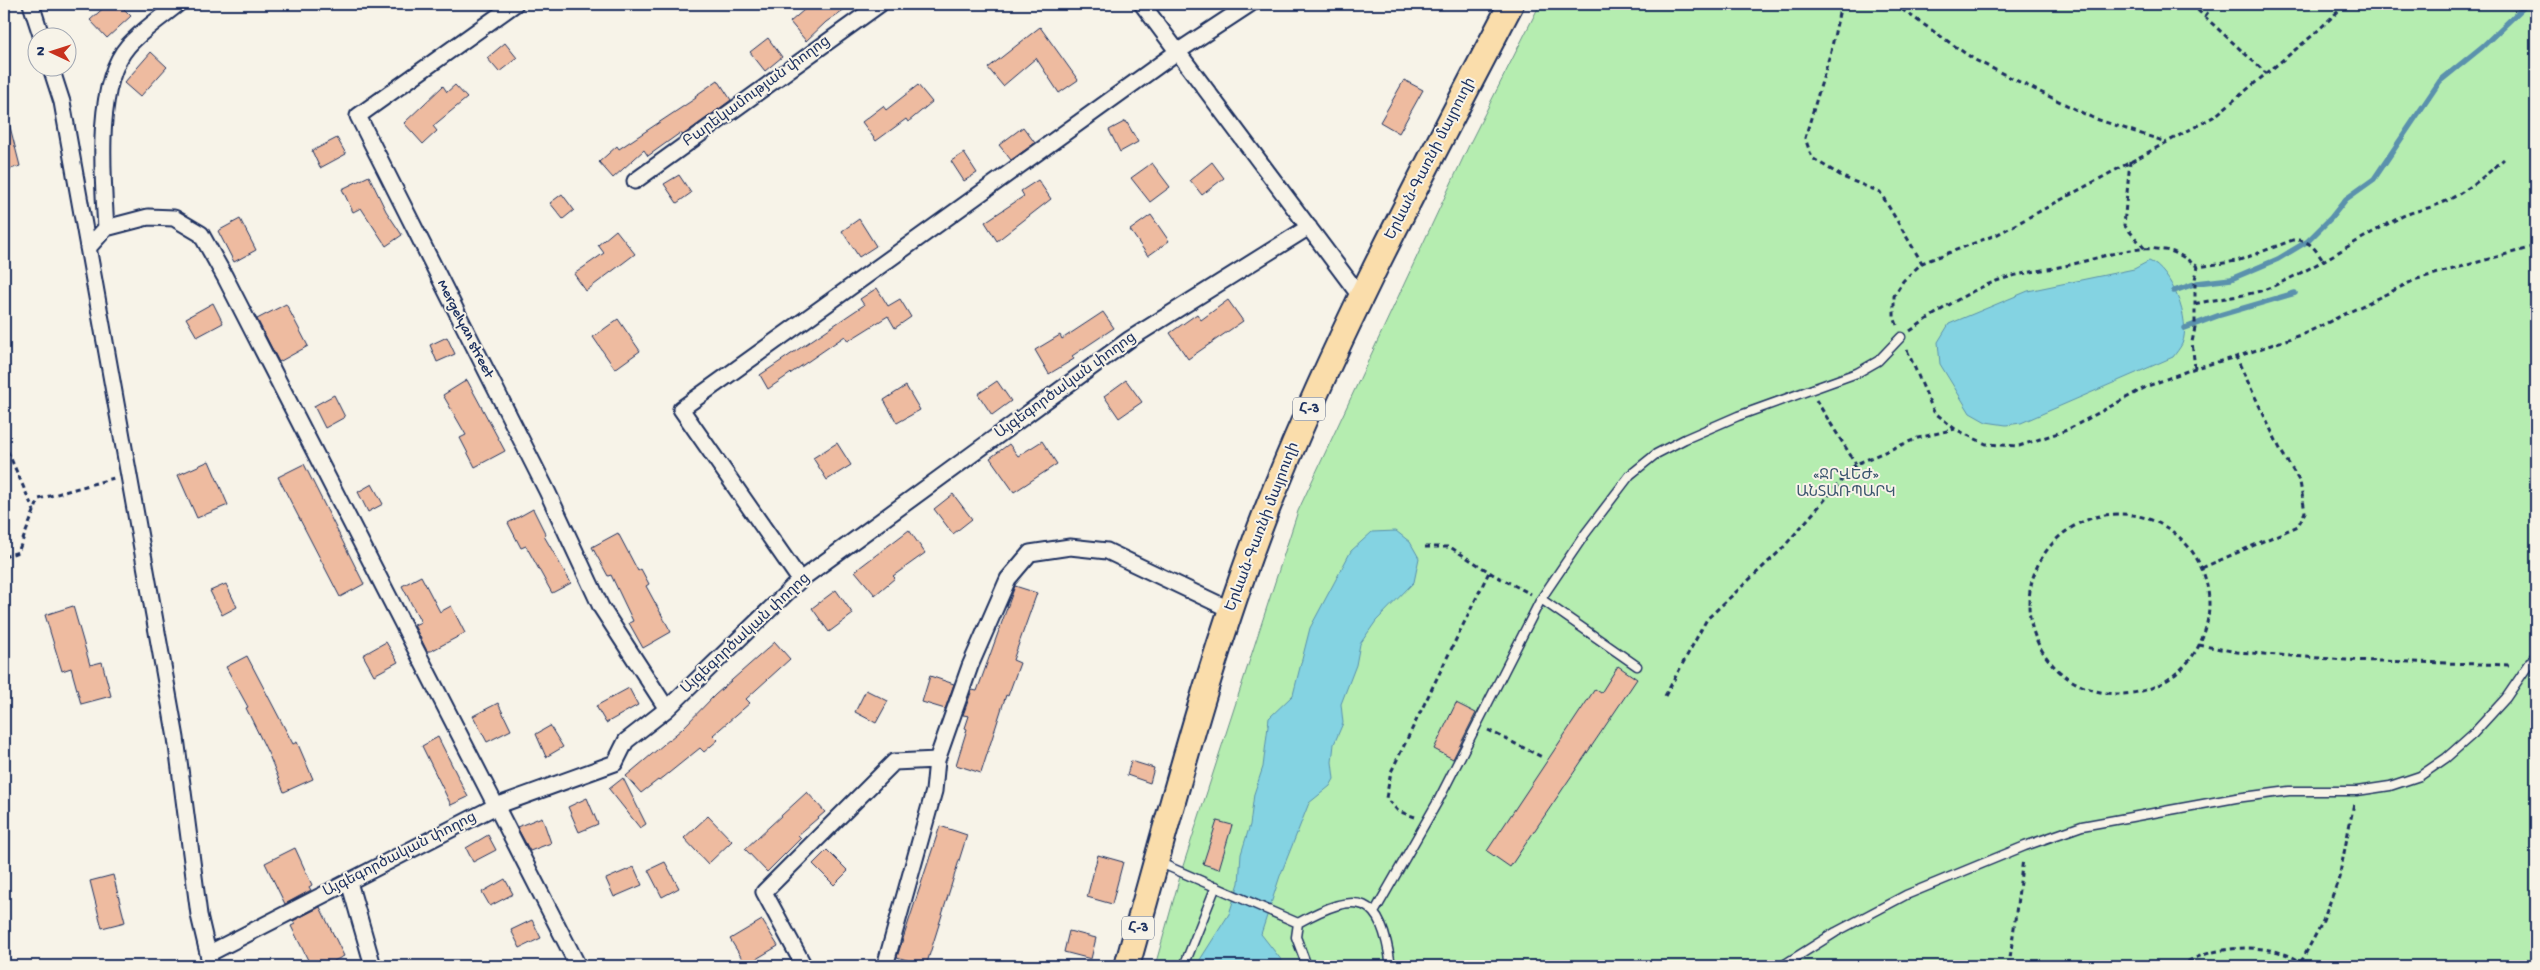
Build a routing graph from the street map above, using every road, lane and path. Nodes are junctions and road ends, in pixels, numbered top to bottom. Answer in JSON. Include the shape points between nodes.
{"nodes":[{"id":1,"x":31,"y":4,"type":"edge"},
{"id":2,"x":178,"y":4,"type":"edge"},
{"id":3,"x":515,"y":4,"type":"edge"},
{"id":4,"x":880,"y":4,"type":"edge"},
{"id":5,"x":1142,"y":4,"type":"edge"},
{"id":6,"x":1250,"y":4,"type":"edge"},
{"id":7,"x":1511,"y":4,"type":"edge"},
{"id":8,"x":1841,"y":4,"type":"edge"},
{"id":9,"x":1894,"y":4,"type":"edge"},
{"id":10,"x":2191,"y":4,"type":"edge"},
{"id":11,"x":2214,"y":4,"type":"edge"},
{"id":12,"x":2346,"y":4,"type":"edge"},
{"id":13,"x":2205,"y":16,"type":"junction"},
{"id":14,"x":39,"y":28,"type":"edge"},
{"id":15,"x":1177,"y":52,"type":"junction"},
{"id":16,"x":2267,"y":74,"type":"junction"},
{"id":17,"x":54,"y":78,"type":"edge"},
{"id":18,"x":2166,"y":142,"type":"junction"},
{"id":19,"x":2504,"y":160,"type":"dead end"},
{"id":20,"x":2130,"y":161,"type":"junction"},
{"id":21,"x":635,"y":181,"type":"dead end"},
{"id":22,"x":1309,"y":227,"type":"junction"},
{"id":23,"x":106,"y":228,"type":"junction"},
{"id":24,"x":2536,"y":246,"type":"edge"},
{"id":25,"x":88,"y":248,"type":"junction"},
{"id":26,"x":2145,"y":249,"type":"junction"},
{"id":27,"x":2324,"y":262,"type":"junction"},
{"id":28,"x":1922,"y":263,"type":"junction"},
{"id":29,"x":2198,"y":267,"type":"junction"},
{"id":30,"x":1360,"y":296,"type":"junction"},
{"id":31,"x":2195,"y":304,"type":"junction"},
{"id":32,"x":1901,"y":337,"type":"junction"},
{"id":33,"x":2236,"y":357,"type":"junction"},
{"id":34,"x":2194,"y":368,"type":"junction"},
{"id":35,"x":1810,"y":391,"type":"junction"},
{"id":36,"x":1955,"y":429,"type":"junction"},
{"id":37,"x":4,"y":443,"type":"edge"},
{"id":38,"x":1856,"y":464,"type":"junction"},
{"id":39,"x":129,"y":474,"type":"junction"},
{"id":40,"x":34,"y":512,"type":"junction"},
{"id":41,"x":1425,"y":547,"type":"dead end"},
{"id":42,"x":4,"y":557,"type":"edge"},
{"id":43,"x":2202,"y":568,"type":"junction"},
{"id":44,"x":1489,"y":572,"type":"junction"},
{"id":45,"x":800,"y":580,"type":"junction"},
{"id":46,"x":1541,"y":599,"type":"junction"},
{"id":47,"x":1231,"y":610,"type":"junction"},
{"id":48,"x":2199,"y":645,"type":"junction"},
{"id":49,"x":2536,"y":654,"type":"edge"},
{"id":50,"x":1637,"y":666,"type":"dead end"},
{"id":51,"x":2528,"y":666,"type":"junction"},
{"id":52,"x":1665,"y":696,"type":"dead end"},
{"id":53,"x":667,"y":709,"type":"junction"},
{"id":54,"x":1478,"y":726,"type":"junction"},
{"id":55,"x":1544,"y":758,"type":"dead end"},
{"id":56,"x":936,"y":760,"type":"junction"},
{"id":57,"x":2357,"y":791,"type":"junction"},
{"id":58,"x":1438,"y":801,"type":"junction"},
{"id":59,"x":496,"y":806,"type":"junction"},
{"id":60,"x":2025,"y":846,"type":"junction"},
{"id":61,"x":1157,"y":862,"type":"junction"},
{"id":62,"x":349,"y":882,"type":"junction"},
{"id":63,"x":1216,"y":886,"type":"junction"},
{"id":64,"x":1375,"y":911,"type":"junction"},
{"id":65,"x":1298,"y":923,"type":"junction"},
{"id":66,"x":210,"y":960,"type":"edge"},
{"id":67,"x":2302,"y":962,"type":"junction"},
{"id":68,"x":374,"y":966,"type":"edge"},
{"id":69,"x":578,"y":966,"type":"edge"},
{"id":70,"x":804,"y":966,"type":"edge"},
{"id":71,"x":885,"y":966,"type":"edge"},
{"id":72,"x":1127,"y":966,"type":"edge"},
{"id":73,"x":1184,"y":966,"type":"edge"},
{"id":74,"x":1307,"y":966,"type":"edge"},
{"id":75,"x":1391,"y":966,"type":"edge"},
{"id":76,"x":1782,"y":966,"type":"edge"},
{"id":77,"x":2010,"y":966,"type":"edge"},
{"id":78,"x":2180,"y":966,"type":"edge"},
{"id":79,"x":2307,"y":966,"type":"edge"}],
"edges":[{"from":1,"to":14,"type":"street"},
{"from":2,"to":23,"type":"street","via":[[128,46],[110,81],[102,157]]},
{"from":3,"to":53,"type":"street","name":"Mergelyan street","via":[[358,116],[547,491],[601,607]]},
{"from":4,"to":21,"type":"street","name":"Բարեկամության փողոց"},
{"from":5,"to":15,"type":"street"},
{"from":6,"to":15,"type":"street"},
{"from":7,"to":30,"type":"main road","name":"Երևան-Գառնի մայրուղի","number":"Հ-3"},
{"from":8,"to":28,"type":"path","via":[[1831,51],[1805,138],[1812,158],[1845,178],[1880,192]]},
{"from":9,"to":18,"type":"path","via":[[1983,64],[2093,118]]},
{"from":10,"to":13,"type":"path"},
{"from":11,"to":13,"type":"path"},
{"from":12,"to":16,"type":"path"},
{"from":13,"to":16,"type":"path"},
{"from":15,"to":22,"type":"street"},
{"from":15,"to":45,"type":"street","via":[[681,410]]},
{"from":16,"to":18,"type":"path","via":[[2215,116]]},
{"from":17,"to":25,"type":"street","via":[[62,102]]},
{"from":18,"to":20,"type":"path"},
{"from":19,"to":27,"type":"path","via":[[2474,186],[2442,203],[2400,217],[2344,247]]},
{"from":20,"to":26,"type":"path","via":[[2124,225]]},
{"from":20,"to":28,"type":"path","via":[[1998,234]]},
{"from":22,"to":30,"type":"street"},
{"from":22,"to":45,"type":"street","name":"Այգեգործական փողոց","via":[[1130,339]]},
{"from":23,"to":25,"type":"street"},
{"from":23,"to":59,"type":"street","via":[[148,217],[174,218],[201,234]]},
{"from":24,"to":33,"type":"path","via":[[2417,280],[2306,333]]},
{"from":25,"to":39,"type":"street"},
{"from":26,"to":29,"type":"path","via":[[2165,250],[2183,256]]},
{"from":26,"to":32,"type":"path","via":[[2011,276],[1966,295]]},
{"from":27,"to":29,"type":"path","via":[[2308,241],[2292,240],[2237,261]]},
{"from":27,"to":31,"type":"path","via":[[2264,290]]},
{"from":28,"to":32,"type":"path","via":[[1903,281],[1894,296],[1894,317]]},
{"from":29,"to":31,"type":"path"},
{"from":30,"to":47,"type":"main road","name":"Երևան-Գառնի մայրուղի","number":"Հ-3","via":[[1316,390]]},
{"from":31,"to":34,"type":"path"},
{"from":32,"to":35,"type":"lane","via":[[1878,361],[1857,373]]},
{"from":32,"to":36,"type":"path","via":[[1934,412]]},
{"from":33,"to":34,"type":"path"},
{"from":33,"to":43,"type":"path","via":[[2281,451],[2300,482],[2305,512],[2298,526],[2268,542]]},
{"from":34,"to":36,"type":"path","via":[[2148,386],[2067,430],[2019,446],[1986,444]]},
{"from":35,"to":38,"type":"path"},
{"from":35,"to":46,"type":"lane","via":[[1738,416],[1656,454],[1630,475]]},
{"from":36,"to":38,"type":"path","via":[[1918,438]]},
{"from":37,"to":40,"type":"path"},
{"from":38,"to":52,"type":"path","via":[[1780,550],[1707,619]]},
{"from":39,"to":40,"type":"path","via":[[39,499]]},
{"from":39,"to":66,"type":"street","via":[[176,738],[199,914]]},
{"from":40,"to":42,"type":"path","via":[[18,552]]},
{"from":41,"to":44,"type":"path","via":[[1450,547]]},
{"from":43,"to":48,"type":"path","via":[[2209,594],[2207,620]]},
{"from":43,"to":48,"type":"path","via":[[2186,543],[2162,524],[2133,514],[2102,514],[2074,525],[2050,544],[2035,570],[2028,600],[2032,630],[2046,658],[2068,679],[2096,691],[2126,694],[2155,686],[2181,670]]},
{"from":44,"to":46,"type":"path"},
{"from":44,"to":58,"type":"path","via":[[1391,772],[1386,798],[1398,811],[1414,817],[1428,816]]},
{"from":45,"to":53,"type":"street","name":"Այգեգործական փողոց"},
{"from":46,"to":50,"type":"lane"},
{"from":46,"to":54,"type":"lane"},
{"from":47,"to":56,"type":"street","via":[[1107,552],[1070,547],[1030,553],[1008,579],[970,666]]},
{"from":47,"to":61,"type":"main road","name":"Երևան-Գառնի մայրուղի","number":"Հ-3"},
{"from":48,"to":51,"type":"path","via":[[2237,652],[2346,660]]},
{"from":49,"to":51,"type":"lane"},
{"from":51,"to":57,"type":"lane","via":[[2506,698],[2446,758],[2420,776],[2390,786]]},
{"from":53,"to":59,"type":"street","name":"Այգեգործական փողոց","via":[[626,742],[615,763]]},
{"from":54,"to":55,"type":"path"},
{"from":54,"to":58,"type":"lane"},
{"from":56,"to":70,"type":"street","via":[[894,762],[764,892]]},
{"from":56,"to":71,"type":"street","via":[[934,791]]},
{"from":57,"to":60,"type":"lane","via":[[2289,791],[2160,810],[2082,826]]},
{"from":57,"to":67,"type":"path","via":[[2339,878],[2323,921]]},
{"from":58,"to":64,"type":"lane"},
{"from":59,"to":62,"type":"street","name":"Այգեգործական փողոց"},
{"from":59,"to":69,"type":"street"},
{"from":60,"to":76,"type":"lane","via":[[1906,895],[1836,932]]},
{"from":60,"to":77,"type":"path"},
{"from":61,"to":63,"type":"lane"},
{"from":61,"to":72,"type":"main road","name":"Երևան-Գառնի մայրուղի","number":"Հ-3"},
{"from":62,"to":66,"type":"street","name":"Այգեգործական փողոց"},
{"from":62,"to":68,"type":"street"},
{"from":63,"to":65,"type":"lane"},
{"from":63,"to":73,"type":"lane"},
{"from":64,"to":65,"type":"lane","via":[[1365,905],[1346,903],[1323,909]]},
{"from":64,"to":75,"type":"lane","via":[[1387,939]]},
{"from":65,"to":74,"type":"lane","via":[[1296,937]]},
{"from":67,"to":78,"type":"path","via":[[2273,951],[2231,948],[2191,959]]},
{"from":67,"to":79,"type":"path"}]}
